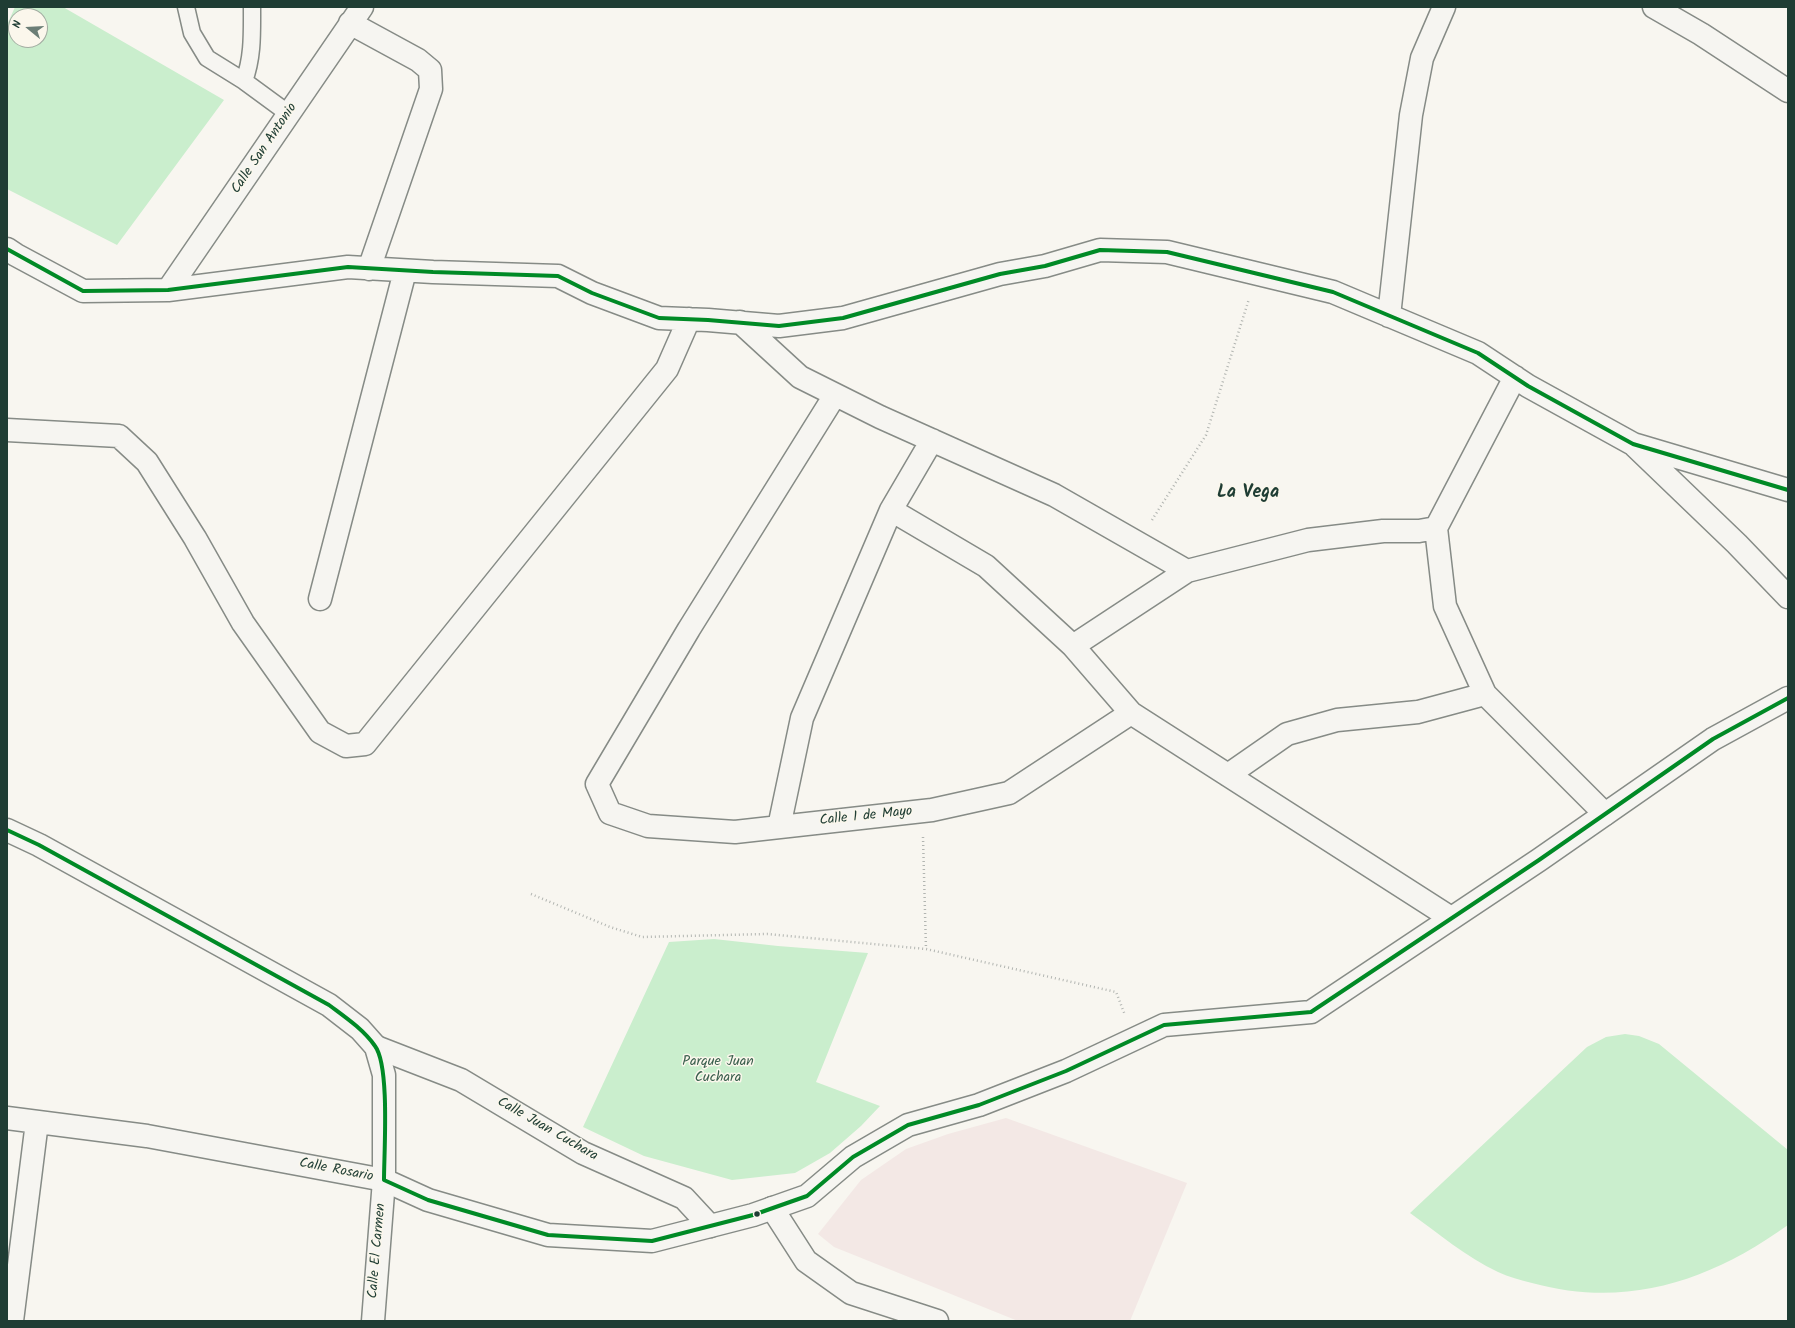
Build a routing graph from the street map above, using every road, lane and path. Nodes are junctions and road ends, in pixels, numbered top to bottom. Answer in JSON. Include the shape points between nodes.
{"nodes":[{"id":1,"x":186,"y":7,"type":"edge"},
{"id":2,"x":252,"y":7,"type":"edge"},
{"id":3,"x":1444,"y":7,"type":"edge"},
{"id":4,"x":1654,"y":7,"type":"edge"},
{"id":5,"x":356,"y":15,"type":"edge"},
{"id":6,"x":244,"y":81,"type":"junction"},
{"id":7,"x":1787,"y":89,"type":"edge"},
{"id":8,"x":289,"y":114,"type":"junction"},
{"id":9,"x":7,"y":249,"type":"edge"},
{"id":10,"x":369,"y":269,"type":"junction"},
{"id":11,"x":405,"y":271,"type":"junction"},
{"id":12,"x":1257,"y":273,"type":"junction"},
{"id":13,"x":168,"y":290,"type":"junction"},
{"id":14,"x":1389,"y":316,"type":"junction"},
{"id":15,"x":689,"y":319,"type":"junction"},
{"id":16,"x":740,"y":322,"type":"junction"},
{"id":17,"x":1515,"y":377,"type":"junction"},
{"id":18,"x":835,"y":395,"type":"junction"},
{"id":19,"x":7,"y":430,"type":"edge"},
{"id":20,"x":932,"y":440,"type":"junction"},
{"id":21,"x":1633,"y":444,"type":"junction"},
{"id":22,"x":1788,"y":490,"type":"edge"},
{"id":23,"x":891,"y":510,"type":"junction"},
{"id":24,"x":1436,"y":528,"type":"junction"},
{"id":25,"x":1138,"y":543,"type":"junction"},
{"id":26,"x":1187,"y":571,"type":"junction"},
{"id":27,"x":1788,"y":597,"type":"edge"},
{"id":28,"x":320,"y":599,"type":"dead end"},
{"id":29,"x":1073,"y":646,"type":"junction"},
{"id":30,"x":1485,"y":694,"type":"junction"},
{"id":31,"x":1788,"y":698,"type":"edge"},
{"id":32,"x":1131,"y":713,"type":"junction"},
{"id":33,"x":1228,"y":775,"type":"junction"},
{"id":34,"x":922,"y":811,"type":"junction"},
{"id":35,"x":1605,"y":814,"type":"junction"},
{"id":36,"x":779,"y":827,"type":"junction"},
{"id":37,"x":7,"y":830,"type":"edge"},
{"id":38,"x":531,"y":894,"type":"dead end"},
{"id":39,"x":1451,"y":918,"type":"junction"},
{"id":40,"x":926,"y":949,"type":"junction"},
{"id":41,"x":1134,"y":1039,"type":"junction"},
{"id":42,"x":376,"y":1047,"type":"junction"},
{"id":43,"x":7,"y":1118,"type":"edge"},
{"id":44,"x":37,"y":1122,"type":"junction"},
{"id":45,"x":384,"y":1180,"type":"junction"},
{"id":46,"x":772,"y":1208,"type":"junction"},
{"id":47,"x":710,"y":1226,"type":"junction"},
{"id":48,"x":12,"y":1321,"type":"edge"},
{"id":49,"x":372,"y":1321,"type":"edge"},
{"id":50,"x":937,"y":1321,"type":"edge"}],
"edges":[{"from":1,"to":6,"type":"lane","via":[[192,33],[207,58]]},
{"from":2,"to":6,"type":"lane","via":[[252,49]]},
{"from":3,"to":14,"type":"street","via":[[1422,58],[1411,115]]},
{"from":4,"to":7,"type":"street","via":[[1702,34]]},
{"from":5,"to":8,"type":"street","name":"Calle San Antonio"},
{"from":5,"to":10,"type":"street","via":[[430,70],[431,89]]},
{"from":6,"to":8,"type":"lane"},
{"from":8,"to":13,"type":"street","name":"Calle San Antonio"},
{"from":9,"to":13,"type":"street","via":[[83,291]]},
{"from":10,"to":11,"type":"street"},
{"from":10,"to":13,"type":"street","via":[[348,267]]},
{"from":11,"to":15,"type":"street","via":[[558,276],[592,293],[659,318]]},
{"from":11,"to":28,"type":"street"},
{"from":12,"to":14,"type":"street","via":[[1333,292]]},
{"from":12,"to":16,"type":"street","via":[[1166,252],[1100,250],[1045,266],[1000,274],[843,318],[779,326]]},
{"from":12,"to":25,"type":"path","via":[[1206,435]]},
{"from":14,"to":17,"type":"street","via":[[1478,353]]},
{"from":15,"to":16,"type":"street"},
{"from":15,"to":19,"type":"street","via":[[667,369],[365,744],[346,746],[320,732],[242,623],[195,538],[147,462],[119,436]]},
{"from":16,"to":18,"type":"street","via":[[800,377]]},
{"from":17,"to":21,"type":"street"},
{"from":17,"to":24,"type":"street"},
{"from":18,"to":20,"type":"street"},
{"from":18,"to":36,"type":"street","name":"Calle 1 de Mayo","via":[[693,622],[597,784],[610,813],[648,826],[735,832]]},
{"from":20,"to":23,"type":"street"},
{"from":20,"to":25,"type":"street","via":[[1054,495]]},
{"from":21,"to":22,"type":"street"},
{"from":21,"to":27,"type":"street"},
{"from":23,"to":29,"type":"street","via":[[986,566]]},
{"from":23,"to":36,"type":"street","via":[[802,718]]},
{"from":24,"to":26,"type":"street","via":[[1419,531],[1383,530],[1308,540]]},
{"from":24,"to":30,"type":"street","via":[[1445,606]]},
{"from":25,"to":26,"type":"street"},
{"from":26,"to":29,"type":"street"},
{"from":29,"to":32,"type":"street"},
{"from":30,"to":33,"type":"street","via":[[1418,712],[1337,720],[1288,734]]},
{"from":30,"to":35,"type":"street"},
{"from":31,"to":35,"type":"street","name":"Calle Rosario","via":[[1713,739]]},
{"from":32,"to":33,"type":"street"},
{"from":32,"to":34,"type":"street","name":"Calle 1 de Mayo","via":[[1009,793]]},
{"from":33,"to":39,"type":"street"},
{"from":34,"to":36,"type":"street","name":"Calle 1 de Mayo"},
{"from":34,"to":40,"type":"path"},
{"from":35,"to":39,"type":"street","name":"Calle Rosario"},
{"from":37,"to":42,"type":"street","via":[[39,845],[329,1005],[360,1029]]},
{"from":38,"to":40,"type":"path","via":[[610,927],[642,937],[767,934]]},
{"from":39,"to":41,"type":"street","name":"Calle Rosario","via":[[1311,1012],[1164,1025]]},
{"from":40,"to":41,"type":"path","via":[[1116,992]]},
{"from":41,"to":46,"type":"street","name":"Calle Rosario","via":[[1066,1071],[979,1105],[908,1125],[853,1157],[807,1196]]},
{"from":42,"to":45,"type":"street","name":"Calle El Carmen","via":[[384,1075]]},
{"from":42,"to":47,"type":"street","name":"Calle Juan Cuchara","via":[[461,1080],[583,1153],[684,1198]]},
{"from":43,"to":44,"type":"street","name":"Calle Rosario"},
{"from":44,"to":45,"type":"street","name":"Calle Rosario","via":[[147,1136]]},
{"from":44,"to":48,"type":"street"},
{"from":45,"to":47,"type":"street","name":"Calle Rosario","via":[[428,1200],[548,1235],[652,1241]]},
{"from":45,"to":49,"type":"street","name":"Calle El Carmen"},
{"from":46,"to":47,"type":"street","name":"Calle Rosario"},
{"from":46,"to":50,"type":"street","via":[[806,1262],[851,1293]]}]}
